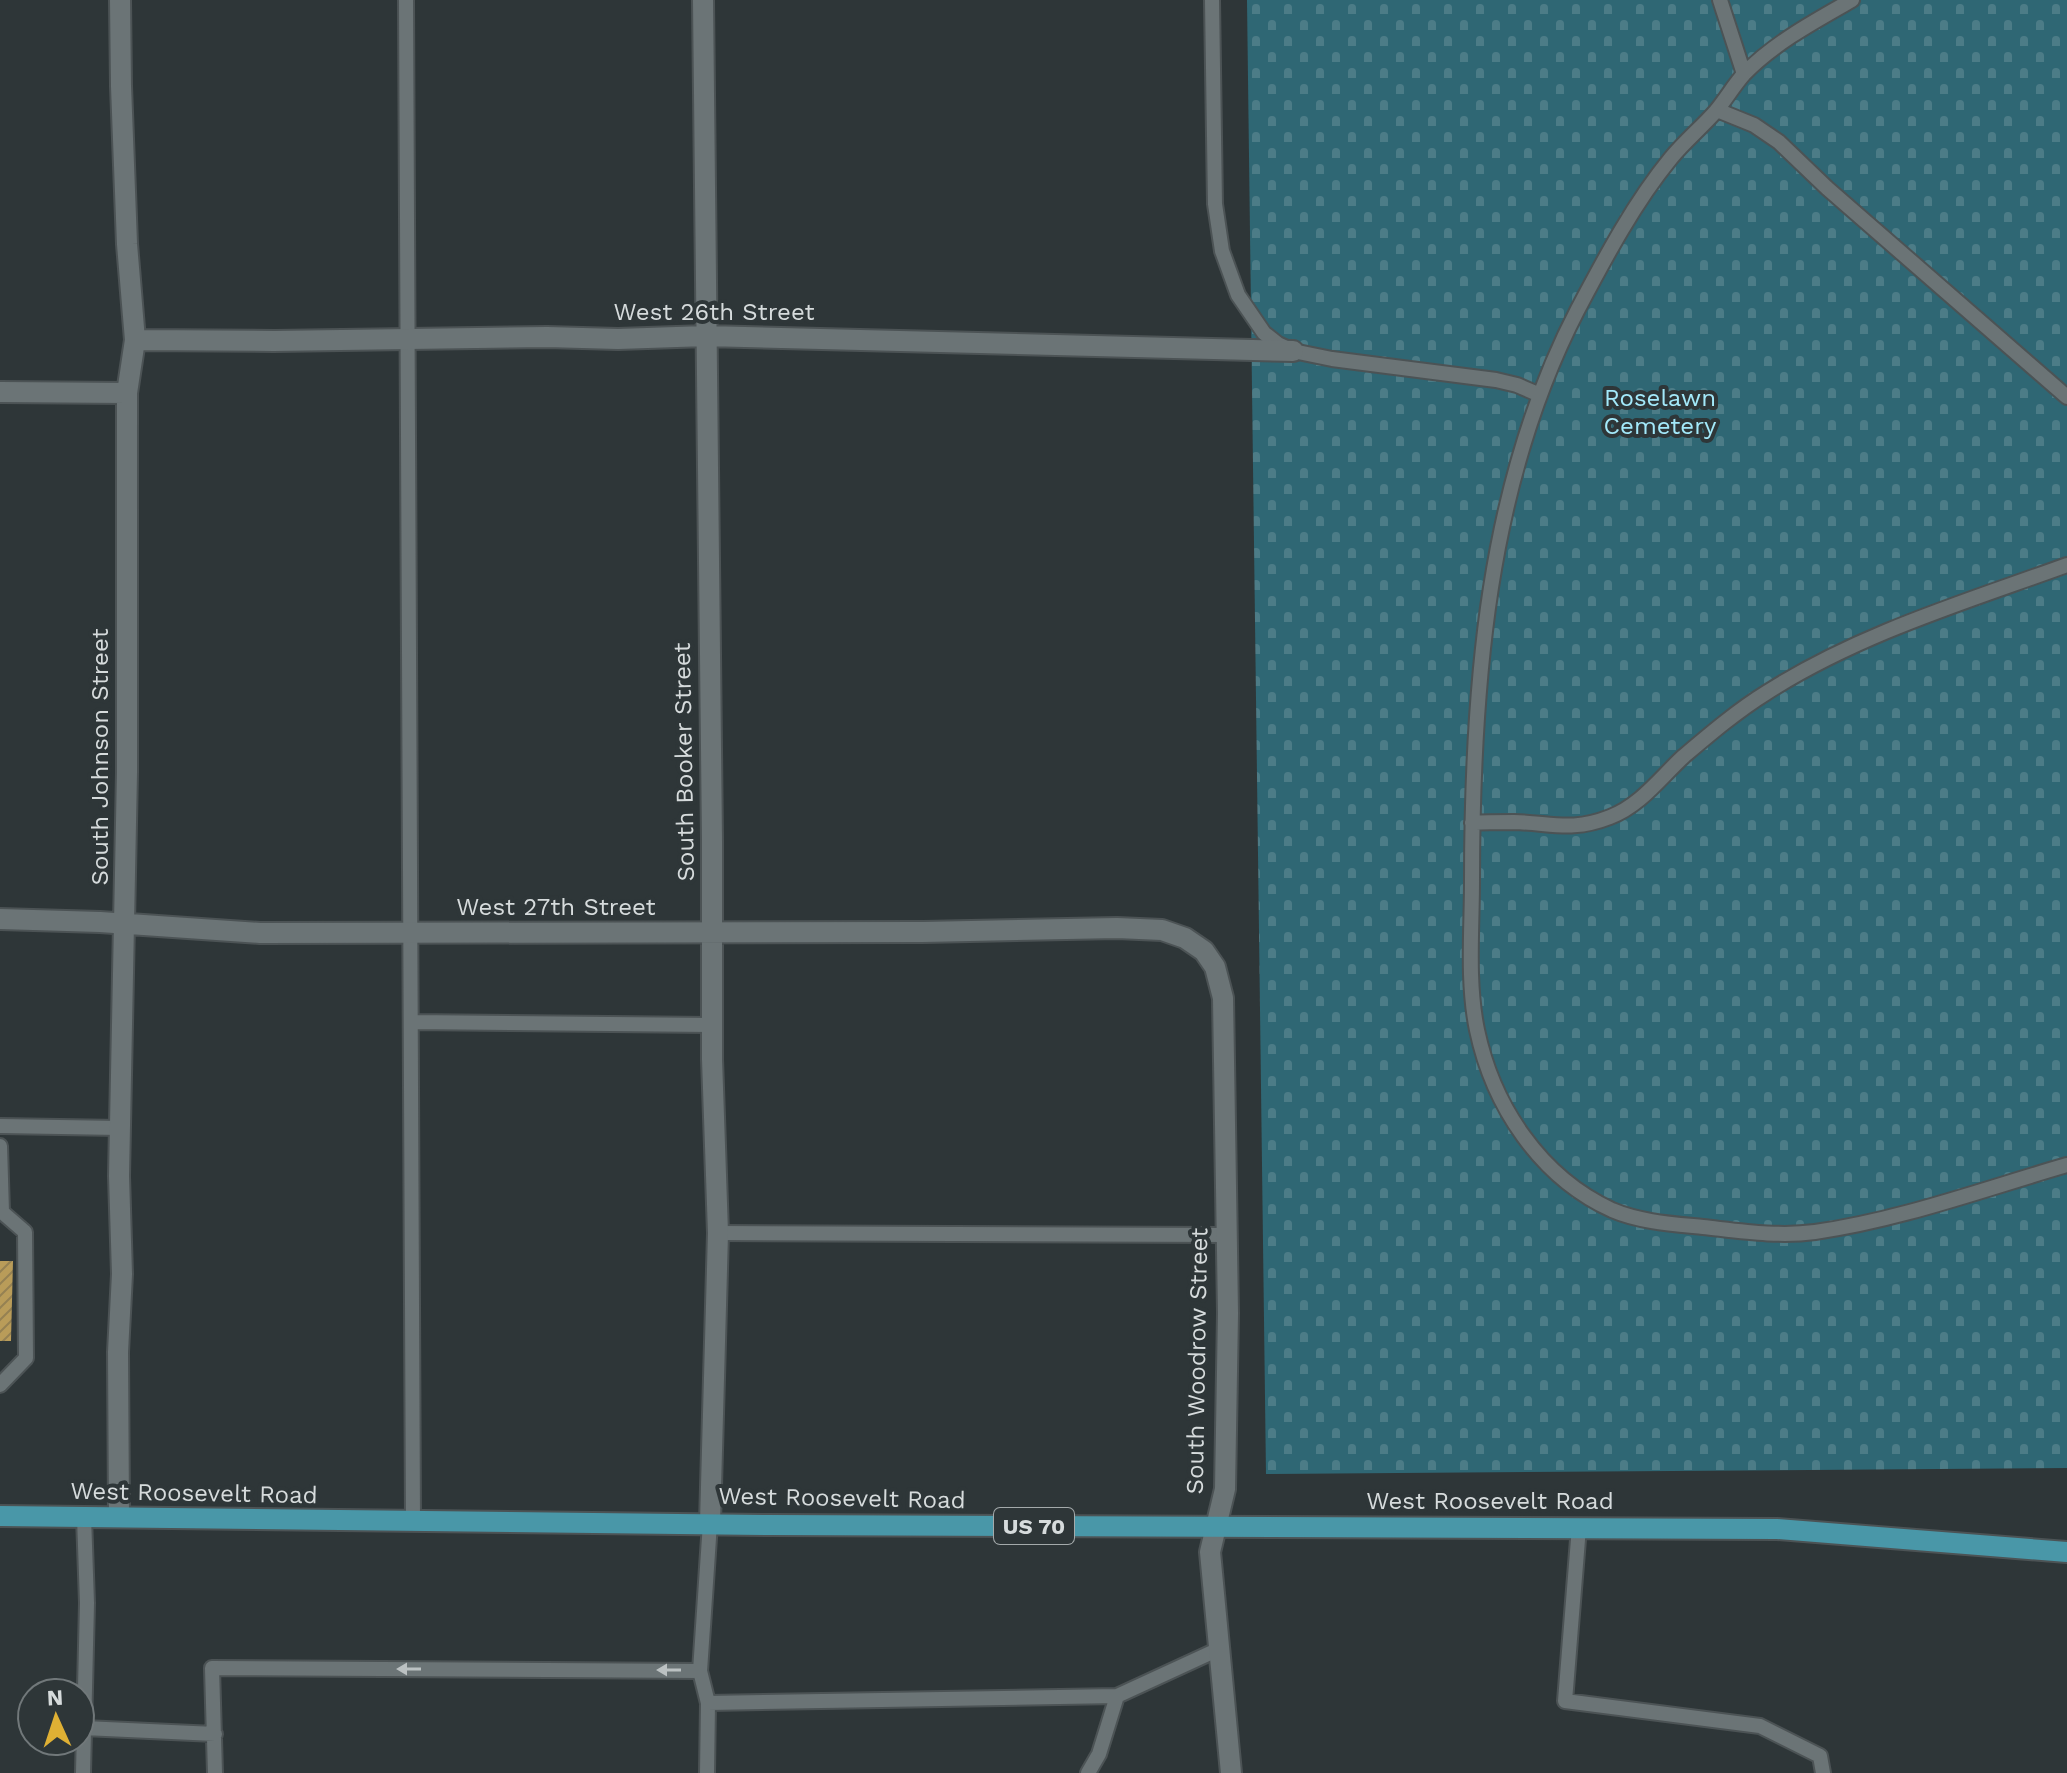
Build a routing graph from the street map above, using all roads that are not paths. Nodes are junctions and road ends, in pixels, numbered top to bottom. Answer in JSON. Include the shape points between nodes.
{"nodes":[{"id":1,"x":120,"y":0,"type":"edge"},
{"id":2,"x":406,"y":0,"type":"edge"},
{"id":3,"x":703,"y":0,"type":"edge"},
{"id":4,"x":1212,"y":0,"type":"edge"},
{"id":5,"x":1720,"y":0,"type":"edge"},
{"id":6,"x":1852,"y":0,"type":"edge"},
{"id":7,"x":1744,"y":74,"type":"junction"},
{"id":8,"x":1717,"y":110,"type":"junction"},
{"id":9,"x":706,"y":336,"type":"junction"},
{"id":10,"x":407,"y":337,"type":"junction"},
{"id":11,"x":135,"y":340,"type":"junction"},
{"id":12,"x":1293,"y":351,"type":"junction"},
{"id":13,"x":0,"y":392,"type":"edge"},
{"id":14,"x":127,"y":393,"type":"junction"},
{"id":15,"x":1540,"y":395,"type":"junction"},
{"id":16,"x":2067,"y":397,"type":"edge"},
{"id":17,"x":2067,"y":565,"type":"edge"},
{"id":18,"x":1472,"y":823,"type":"junction"},
{"id":19,"x":0,"y":919,"type":"edge"},
{"id":20,"x":125,"y":926,"type":"junction"},
{"id":21,"x":711,"y":932,"type":"junction"},
{"id":22,"x":410,"y":934,"type":"junction"},
{"id":23,"x":1204,"y":951,"type":"joint"},
{"id":24,"x":411,"y":1022,"type":"junction"},
{"id":25,"x":711,"y":1025,"type":"junction"},
{"id":26,"x":0,"y":1126,"type":"edge"},
{"id":27,"x":120,"y":1128,"type":"junction"},
{"id":28,"x":0,"y":1146,"type":"edge"},
{"id":29,"x":2067,"y":1165,"type":"edge"},
{"id":30,"x":1,"y":1213,"type":"edge"},
{"id":31,"x":718,"y":1233,"type":"junction"},
{"id":32,"x":1226,"y":1235,"type":"junction"},
{"id":33,"x":0,"y":1385,"type":"edge"},
{"id":34,"x":0,"y":1516,"type":"edge"},
{"id":35,"x":119,"y":1516,"type":"junction"},
{"id":36,"x":84,"y":1517,"type":"junction"},
{"id":37,"x":413,"y":1521,"type":"junction"},
{"id":38,"x":710,"y":1523,"type":"junction"},
{"id":39,"x":1216,"y":1527,"type":"junction"},
{"id":40,"x":1579,"y":1527,"type":"junction"},
{"id":41,"x":2067,"y":1552,"type":"edge"},
{"id":42,"x":1219,"y":1649,"type":"junction"},
{"id":43,"x":700,"y":1671,"type":"junction"},
{"id":44,"x":85,"y":1677,"type":"edge"},
{"id":45,"x":1117,"y":1696,"type":"junction"},
{"id":46,"x":708,"y":1703,"type":"junction"},
{"id":47,"x":96,"y":1729,"type":"edge"},
{"id":48,"x":215,"y":1734,"type":"junction"},
{"id":49,"x":215,"y":1773,"type":"edge"},
{"id":50,"x":707,"y":1773,"type":"edge"},
{"id":51,"x":1088,"y":1773,"type":"edge"},
{"id":52,"x":1231,"y":1773,"type":"edge"},
{"id":53,"x":1823,"y":1773,"type":"edge"}],
"edges":[{"from":1,"to":11,"type":"street","name":"South Johnson Street"},
{"from":2,"to":10,"type":"lane"},
{"from":3,"to":9,"type":"street","name":"South Booker Street"},
{"from":4,"to":12,"type":"lane","via":[[1215,204],[1222,251],[1238,295],[1264,333]]},
{"from":5,"to":7,"type":"lane"},
{"from":6,"to":7,"type":"lane","via":[[1782,43]]},
{"from":7,"to":8,"type":"lane"},
{"from":8,"to":15,"type":"lane","via":[[1671,158],[1630,219],[1577,312]]},
{"from":8,"to":16,"type":"lane","via":[[1779,142]]},
{"from":9,"to":10,"type":"street","name":"West 26th Street"},
{"from":9,"to":12,"type":"street","name":"West 26th Street"},
{"from":9,"to":21,"type":"street","name":"South Booker Street"},
{"from":10,"to":11,"type":"street","name":"West 26th Street"},
{"from":10,"to":22,"type":"lane"},
{"from":11,"to":14,"type":"street","name":"South Johnson Street"},
{"from":12,"to":15,"type":"lane","via":[[1496,380]]},
{"from":13,"to":14,"type":"street"},
{"from":14,"to":20,"type":"street","name":"South Johnson Street"},
{"from":15,"to":18,"type":"lane","via":[[1487,602]]},
{"from":17,"to":18,"type":"lane","via":[[1928,615],[1808,669],[1737,713],[1642,798],[1612,817],[1568,827]]},
{"from":18,"to":29,"type":"lane","via":[[1472,992],[1477,1031],[1514,1124],[1536,1154],[1575,1189],[1641,1219],[1769,1234],[1812,1233]]},
{"from":19,"to":20,"type":"street","name":"West 27th Street"},
{"from":20,"to":22,"type":"street","name":"West 27th Street"},
{"from":20,"to":27,"type":"street","name":"South Johnson Street"},
{"from":21,"to":22,"type":"street","name":"West 27th Street"},
{"from":21,"to":23,"type":"street","name":"West 27th Street","via":[[1117,928],[1162,930]]},
{"from":21,"to":25,"type":"street","name":"South Booker Street"},
{"from":22,"to":24,"type":"lane"},
{"from":23,"to":32,"type":"street","name":"South Woodrow Street","via":[[1215,967],[1223,998]]},
{"from":24,"to":25,"type":"lane"},
{"from":24,"to":37,"type":"lane"},
{"from":25,"to":31,"type":"street","name":"South Booker Street"},
{"from":26,"to":27,"type":"lane"},
{"from":27,"to":35,"type":"street","name":"South Johnson Street"},
{"from":28,"to":30,"type":"lane"},
{"from":30,"to":33,"type":"lane","via":[[25,1232],[26,1358]]},
{"from":31,"to":32,"type":"lane"},
{"from":31,"to":38,"type":"street","name":"South Booker Street"},
{"from":32,"to":39,"type":"street","name":"South Woodrow Street","via":[[1225,1489]]},
{"from":34,"to":36,"type":"main road","name":"West Roosevelt Road","number":"US 70"},
{"from":35,"to":36,"type":"main road","name":"West Roosevelt Road","number":"US 70"},
{"from":35,"to":37,"type":"main road","name":"West Roosevelt Road","number":"US 70"},
{"from":36,"to":44,"type":"lane"},
{"from":37,"to":38,"type":"main road","name":"West Roosevelt Road","number":"US 70"},
{"from":38,"to":39,"type":"main road","name":"West Roosevelt Road","number":"US 70"},
{"from":38,"to":43,"type":"lane"},
{"from":39,"to":40,"type":"main road","name":"West Roosevelt Road","number":"US 70"},
{"from":39,"to":42,"type":"street","name":"South Woodrow Street","via":[[1210,1552]]},
{"from":40,"to":41,"type":"main road","name":"West Roosevelt Road","number":"US 70","via":[[1777,1529]]},
{"from":40,"to":53,"type":"lane","via":[[1565,1701],[1760,1726],[1820,1756]]},
{"from":42,"to":45,"type":"lane"},
{"from":42,"to":52,"type":"street","name":"South Woodrow Street"},
{"from":43,"to":46,"type":"lane"},
{"from":43,"to":48,"type":"lane","one_way":true,"via":[[212,1668]]},
{"from":45,"to":46,"type":"lane"},
{"from":45,"to":51,"type":"lane"},
{"from":46,"to":50,"type":"lane"},
{"from":47,"to":48,"type":"lane"},
{"from":48,"to":49,"type":"lane"}]}
